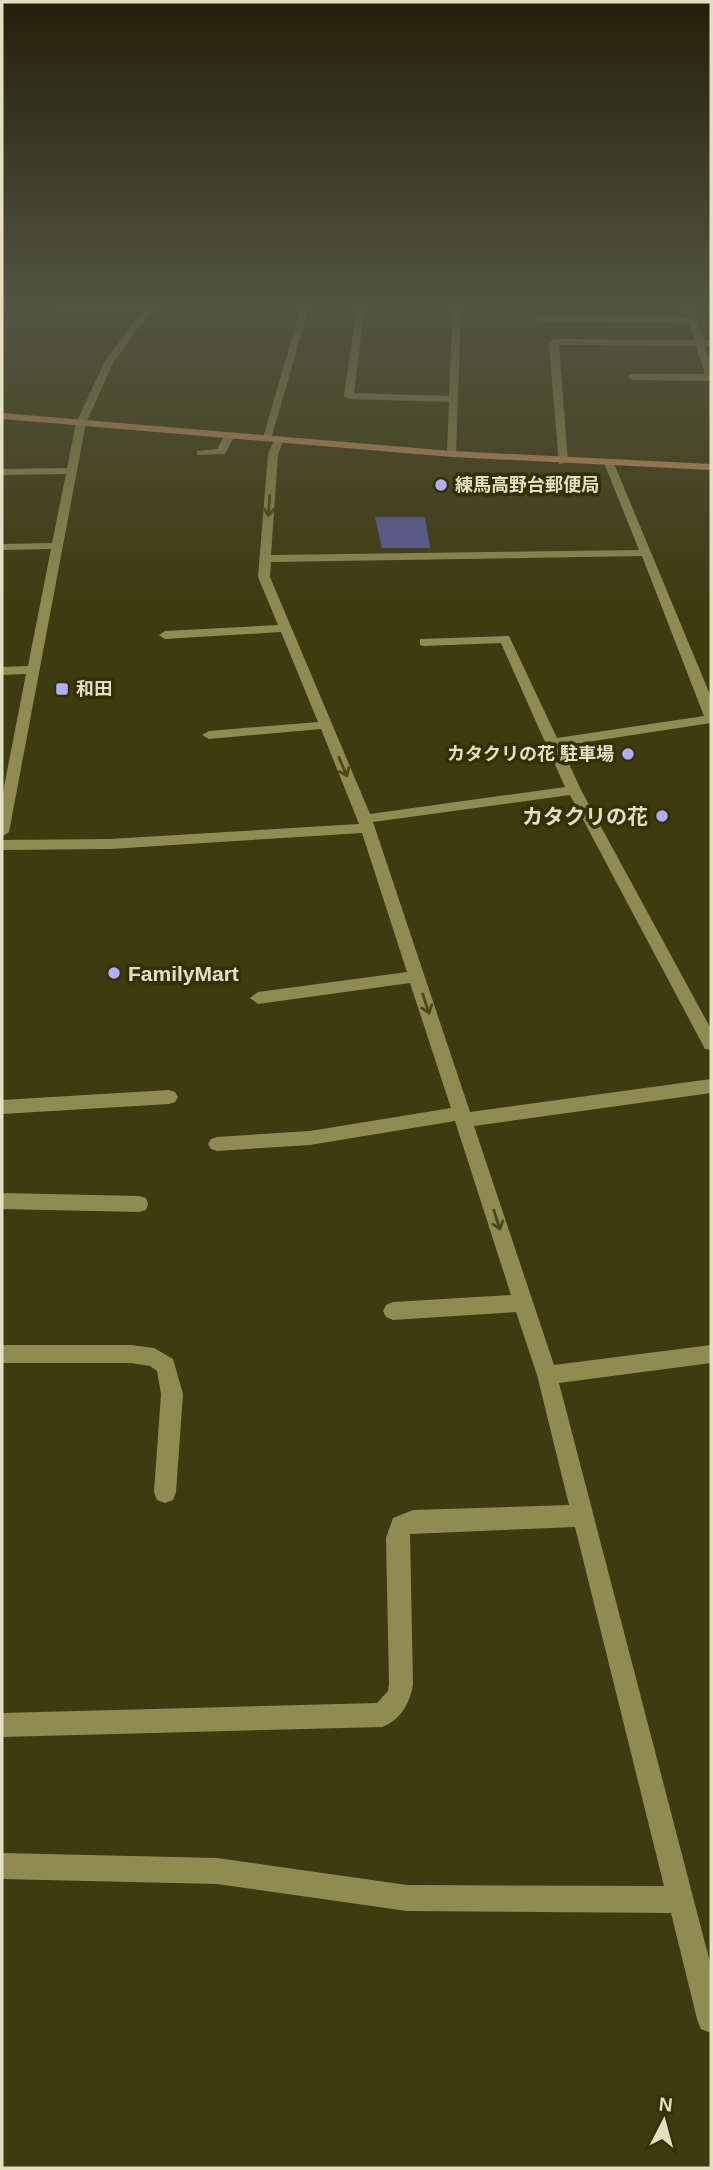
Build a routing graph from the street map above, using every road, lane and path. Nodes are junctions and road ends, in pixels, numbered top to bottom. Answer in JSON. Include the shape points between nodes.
{"nodes":[{"id":1,"x":89,"y":405,"type":"edge"},
{"id":2,"x":281,"y":405,"type":"edge"},
{"id":3,"x":452,"y":405,"type":"edge"},
{"id":4,"x":559,"y":405,"type":"edge"},
{"id":5,"x":2,"y":416,"type":"edge"},
{"id":6,"x":81,"y":423,"type":"junction"},
{"id":7,"x":230,"y":435,"type":"junction"},
{"id":8,"x":273,"y":439,"type":"junction"},
{"id":9,"x":201,"y":453,"type":"dead end"},
{"id":10,"x":452,"y":454,"type":"junction"},
{"id":11,"x":563,"y":462,"type":"junction"},
{"id":12,"x":609,"y":463,"type":"junction"},
{"id":13,"x":711,"y":467,"type":"edge"},
{"id":14,"x":70,"y":471,"type":"junction"},
{"id":15,"x":2,"y":472,"type":"edge"},
{"id":16,"x":55,"y":546,"type":"junction"},
{"id":17,"x":2,"y":547,"type":"edge"},
{"id":18,"x":646,"y":553,"type":"junction"},
{"id":19,"x":265,"y":559,"type":"junction"},
{"id":20,"x":285,"y":628,"type":"junction"},
{"id":21,"x":164,"y":635,"type":"dead end"},
{"id":22,"x":424,"y":642,"type":"dead end"},
{"id":23,"x":35,"y":670,"type":"junction"},
{"id":24,"x":2,"y":671,"type":"edge"},
{"id":25,"x":708,"y":700,"type":"edge"},
{"id":26,"x":701,"y":721,"type":"junction"},
{"id":27,"x":326,"y":724,"type":"junction"},
{"id":28,"x":209,"y":735,"type":"dead end"},
{"id":29,"x":711,"y":738,"type":"edge"},
{"id":30,"x":551,"y":743,"type":"junction"},
{"id":31,"x":574,"y":790,"type":"junction"},
{"id":32,"x":367,"y":823,"type":"junction"},
{"id":33,"x":2,"y":832,"type":"edge"},
{"id":34,"x":2,"y":845,"type":"edge"},
{"id":35,"x":417,"y":976,"type":"junction"},
{"id":36,"x":258,"y":998,"type":"dead end"},
{"id":37,"x":711,"y":1043,"type":"edge"},
{"id":38,"x":711,"y":1086,"type":"edge"},
{"id":39,"x":169,"y":1097,"type":"dead end"},
{"id":40,"x":2,"y":1107,"type":"edge"},
{"id":41,"x":464,"y":1116,"type":"junction"},
{"id":42,"x":216,"y":1144,"type":"dead end"},
{"id":43,"x":2,"y":1201,"type":"edge"},
{"id":44,"x":138,"y":1204,"type":"dead end"},
{"id":45,"x":524,"y":1303,"type":"junction"},
{"id":46,"x":393,"y":1311,"type":"dead end"},
{"id":47,"x":2,"y":1354,"type":"edge"},
{"id":48,"x":711,"y":1354,"type":"edge"},
{"id":49,"x":547,"y":1375,"type":"junction"},
{"id":50,"x":165,"y":1492,"type":"dead end"},
{"id":51,"x":583,"y":1516,"type":"junction"},
{"id":52,"x":2,"y":1725,"type":"edge"},
{"id":53,"x":2,"y":1866,"type":"edge"},
{"id":54,"x":679,"y":1900,"type":"junction"},
{"id":55,"x":711,"y":2019,"type":"edge"}],
"edges":[{"from":1,"to":6,"type":"street"},
{"from":2,"to":8,"type":"street"},
{"from":3,"to":10,"type":"street"},
{"from":4,"to":11,"type":"street"},
{"from":5,"to":6,"type":"main road"},
{"from":6,"to":7,"type":"main road"},
{"from":6,"to":14,"type":"street"},
{"from":7,"to":8,"type":"main road"},
{"from":7,"to":9,"type":"street","via":[[221,452]]},
{"from":8,"to":10,"type":"main road"},
{"from":8,"to":19,"type":"street","one_way":true},
{"from":10,"to":11,"type":"main road"},
{"from":11,"to":12,"type":"main road"},
{"from":12,"to":13,"type":"main road"},
{"from":12,"to":18,"type":"street"},
{"from":14,"to":15,"type":"street"},
{"from":14,"to":16,"type":"street"},
{"from":16,"to":17,"type":"street"},
{"from":16,"to":23,"type":"street"},
{"from":18,"to":19,"type":"street"},
{"from":18,"to":25,"type":"street"},
{"from":19,"to":20,"type":"street","via":[[264,577]]},
{"from":20,"to":21,"type":"street"},
{"from":20,"to":27,"type":"street"},
{"from":22,"to":30,"type":"street","via":[[505,639]]},
{"from":23,"to":24,"type":"street"},
{"from":23,"to":33,"type":"street"},
{"from":25,"to":26,"type":"street","via":[[710,719]]},
{"from":26,"to":29,"type":"street"},
{"from":26,"to":30,"type":"street"},
{"from":27,"to":28,"type":"street"},
{"from":27,"to":32,"type":"street","one_way":true},
{"from":30,"to":31,"type":"street","via":[[564,758]]},
{"from":31,"to":32,"type":"street"},
{"from":31,"to":37,"type":"street"},
{"from":32,"to":34,"type":"street","via":[[110,844]]},
{"from":32,"to":35,"type":"street"},
{"from":35,"to":36,"type":"street"},
{"from":35,"to":41,"type":"street","one_way":true},
{"from":38,"to":41,"type":"street"},
{"from":39,"to":40,"type":"street"},
{"from":41,"to":42,"type":"street","via":[[310,1138]]},
{"from":41,"to":45,"type":"street","one_way":true},
{"from":43,"to":44,"type":"street"},
{"from":45,"to":46,"type":"street"},
{"from":45,"to":49,"type":"street"},
{"from":47,"to":50,"type":"street","via":[[131,1353],[154,1357],[166,1366],[172,1394]]},
{"from":48,"to":49,"type":"street"},
{"from":49,"to":51,"type":"street"},
{"from":51,"to":52,"type":"street","via":[[413,1521],[401,1526],[397,1538],[401,1684],[399,1697],[382,1715]]},
{"from":51,"to":54,"type":"street"},
{"from":53,"to":54,"type":"street","via":[[217,1871],[407,1898]]},
{"from":54,"to":55,"type":"street"}]}
